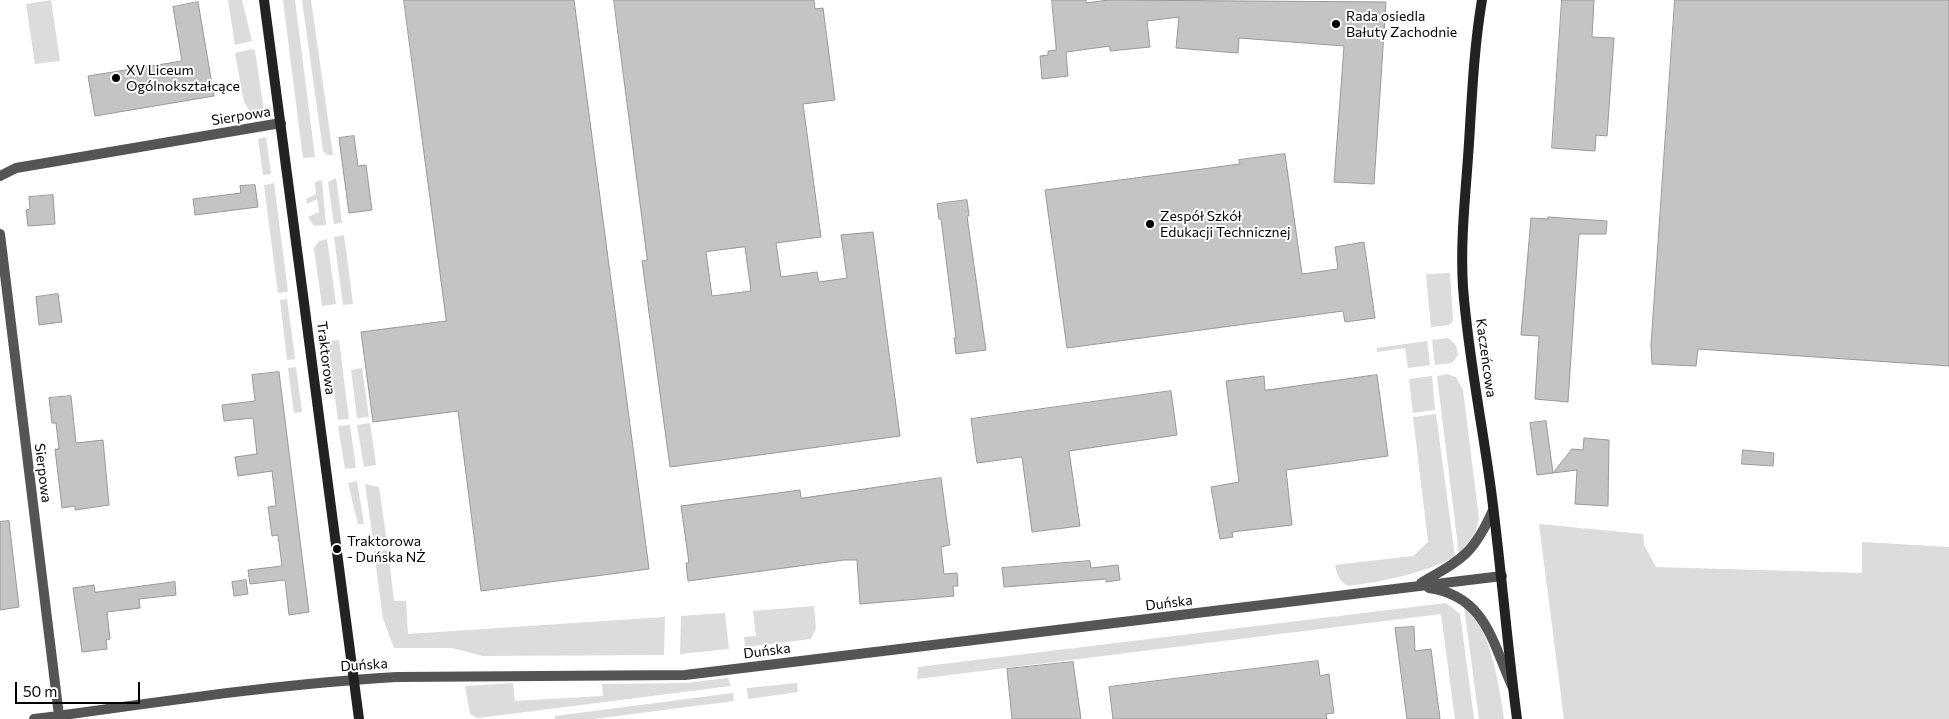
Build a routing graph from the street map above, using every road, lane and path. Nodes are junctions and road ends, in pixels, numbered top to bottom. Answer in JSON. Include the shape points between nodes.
{"nodes":[{"id":1,"x":264,"y":0,"type":"edge"},
{"id":2,"x":1482,"y":0,"type":"edge"},
{"id":3,"x":281,"y":123,"type":"junction"},
{"id":4,"x":0,"y":176,"type":"edge"},
{"id":5,"x":0,"y":234,"type":"edge"},
{"id":6,"x":1493,"y":510,"type":"junction"},
{"id":7,"x":1502,"y":576,"type":"junction"},
{"id":8,"x":1416,"y":586,"type":"junction"},
{"id":9,"x":354,"y":679,"type":"junction"},
{"id":10,"x":1513,"y":688,"type":"junction"},
{"id":11,"x":59,"y":716,"type":"junction"},
{"id":12,"x":34,"y":719,"type":"edge"},
{"id":13,"x":359,"y":719,"type":"edge"},
{"id":14,"x":1517,"y":719,"type":"edge"}],
"edges":[{"from":1,"to":3,"type":"street","name":"Traktorowa"},
{"from":2,"to":6,"type":"street","name":"Kaczeńcowa","via":[[1476,36],[1464,212],[1463,286]]},
{"from":3,"to":4,"type":"street","name":"Sierpowa","via":[[16,168]]},
{"from":3,"to":9,"type":"street","name":"Traktorowa"},
{"from":5,"to":11,"type":"street","name":"Sierpowa"},
{"from":6,"to":7,"type":"street","name":"Kaczeńcowa"},
{"from":6,"to":8,"type":"street","via":[[1478,542],[1468,554]]},
{"from":7,"to":8,"type":"street","name":"Duńska"},
{"from":7,"to":10,"type":"street","name":"Kaczeńcowa"},
{"from":8,"to":9,"type":"street","name":"Duńska","via":[[685,675]]},
{"from":8,"to":10,"type":"street","via":[[1443,590],[1472,605]]},
{"from":9,"to":11,"type":"street","name":"Duńska","via":[[294,684]]},
{"from":9,"to":13,"type":"street","name":"Traktorowa"},
{"from":10,"to":14,"type":"street","name":"Kaczeńcowa"},
{"from":11,"to":12,"type":"street","name":"Duńska"}]}
